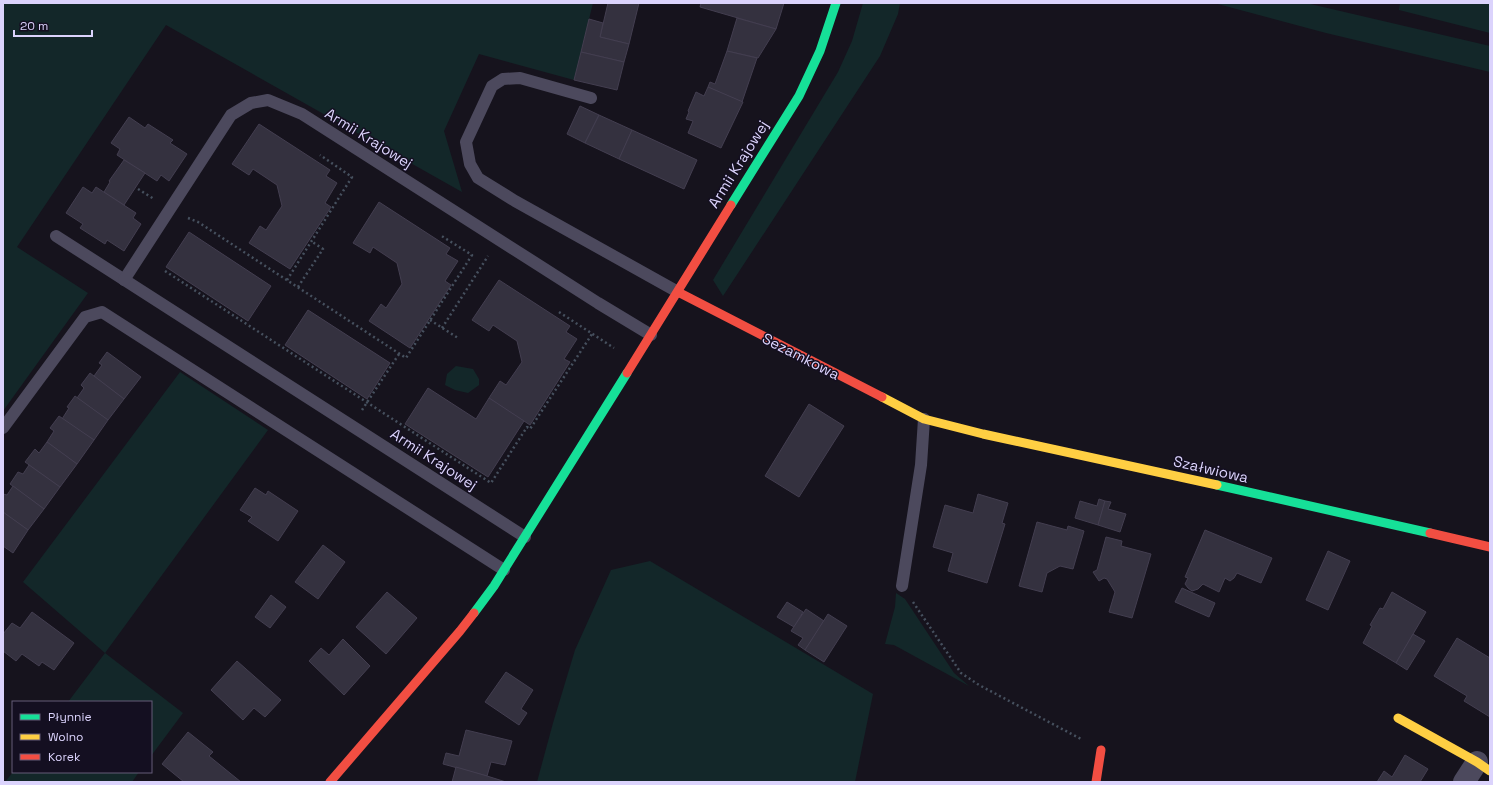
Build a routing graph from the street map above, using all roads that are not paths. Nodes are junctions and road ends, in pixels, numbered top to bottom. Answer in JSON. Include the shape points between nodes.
{"nodes":[{"id":1,"x":836,"y":3,"type":"edge"},
{"id":2,"x":591,"y":98,"type":"dead end"},
{"id":3,"x":56,"y":236,"type":"dead end"},
{"id":4,"x":124,"y":280,"type":"junction"},
{"id":5,"x":678,"y":292,"type":"junction"},
{"id":6,"x":651,"y":335,"type":"junction"},
{"id":7,"x":924,"y":419,"type":"junction"},
{"id":8,"x":3,"y":428,"type":"edge"},
{"id":9,"x":525,"y":537,"type":"junction"},
{"id":10,"x":1490,"y":547,"type":"edge"},
{"id":11,"x":504,"y":570,"type":"junction"},
{"id":12,"x":902,"y":586,"type":"road end"},
{"id":13,"x":1398,"y":718,"type":"dead end"},
{"id":14,"x":1101,"y":750,"type":"road end"},
{"id":15,"x":1484,"y":766,"type":"edge"},
{"id":16,"x":330,"y":782,"type":"edge"},
{"id":17,"x":1096,"y":782,"type":"edge"},
{"id":18,"x":1464,"y":782,"type":"edge"}],
"edges":[{"from":1,"to":5,"type":"street","name":"Armii Krajowej","via":[[821,50],[799,96]]},
{"from":2,"to":5,"type":"lane","via":[[520,78],[502,78],[492,86],[466,142],[470,164],[478,178],[515,201]]},
{"from":3,"to":4,"type":"lane","name":"Armii Krajowej"},
{"from":4,"to":6,"type":"lane","name":"Armii Krajowej","via":[[231,115],[251,103],[268,100],[302,114]]},
{"from":4,"to":9,"type":"lane","name":"Armii Krajowej"},
{"from":5,"to":6,"type":"street","name":"Armii Krajowej"},
{"from":5,"to":7,"type":"street","name":"Sezamkowa"},
{"from":6,"to":9,"type":"street","name":"Armii Krajowej"},
{"from":7,"to":10,"type":"street","name":"Szałwiowa"},
{"from":7,"to":12,"type":"lane","via":[[920,465]]},
{"from":8,"to":11,"type":"lane","via":[[85,317],[102,312]]},
{"from":9,"to":11,"type":"street","name":"Armii Krajowej"},
{"from":11,"to":16,"type":"street","name":"Armii Krajowej","via":[[460,631]]},
{"from":13,"to":15,"type":"street"},
{"from":14,"to":17,"type":"street"},
{"from":15,"to":18,"type":"street"}]}
